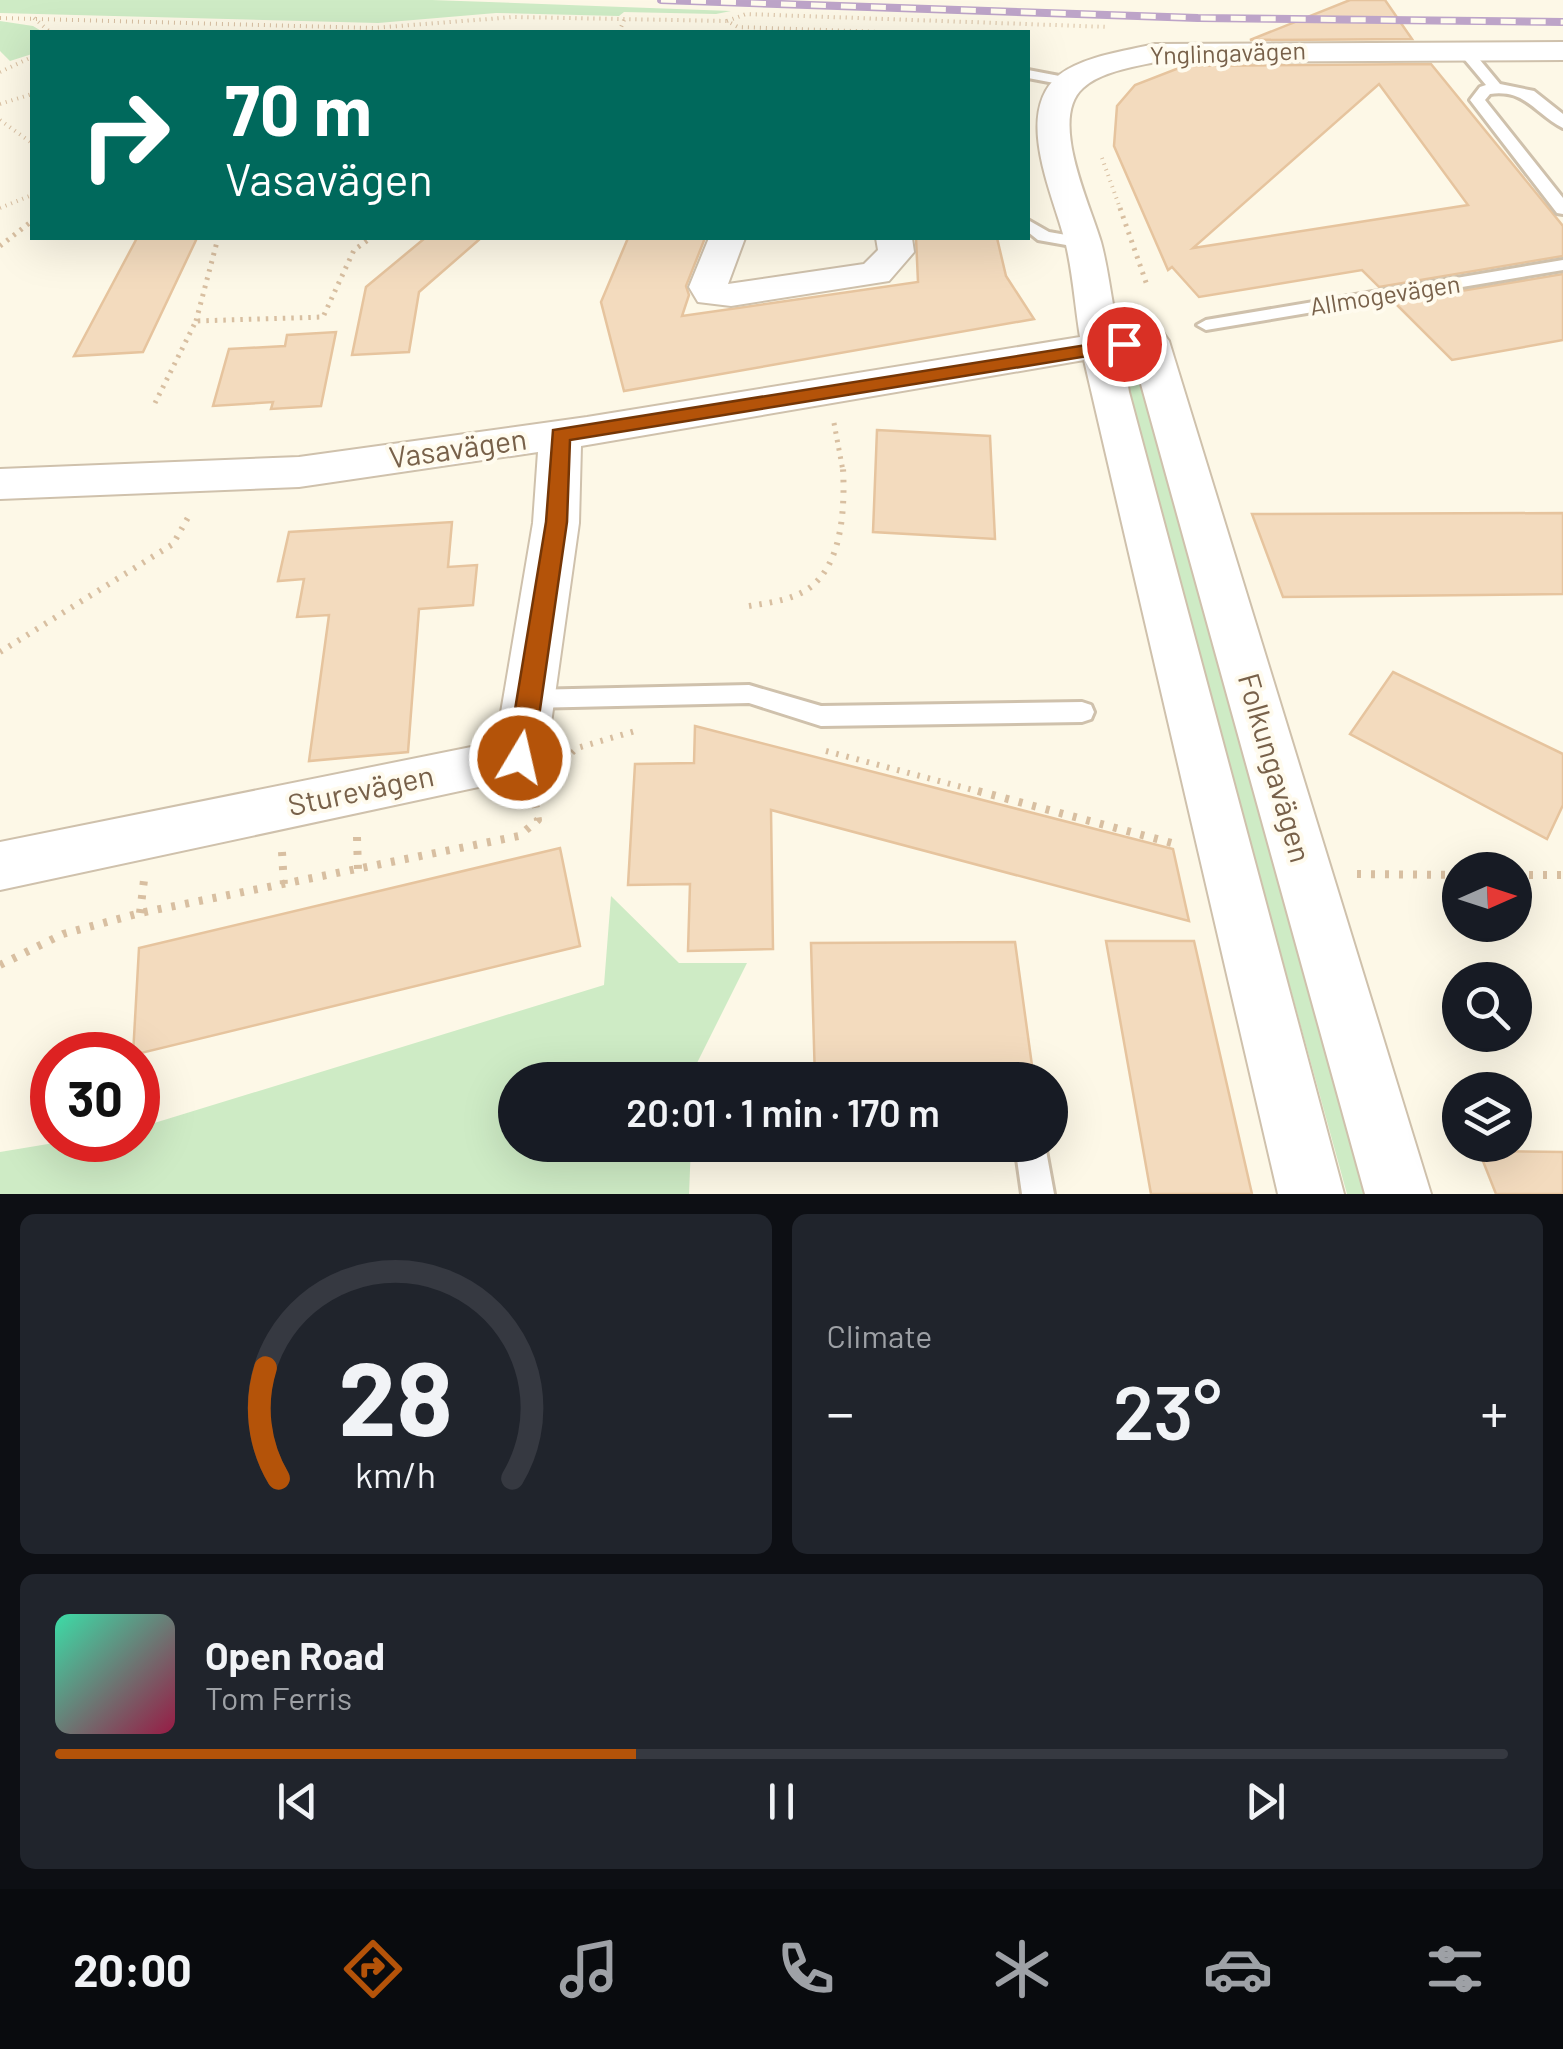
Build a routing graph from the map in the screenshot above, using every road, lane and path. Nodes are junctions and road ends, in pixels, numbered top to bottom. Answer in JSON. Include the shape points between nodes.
{"nodes":[{"id":1,"x":0,"y":18,"type":"edge"},
{"id":2,"x":33,"y":18,"type":"junction"},
{"id":3,"x":624,"y":20,"type":"junction"},
{"id":4,"x":727,"y":21,"type":"junction"},
{"id":5,"x":425,"y":26,"type":"junction"},
{"id":6,"x":1094,"y":27,"type":"dead end"},
{"id":7,"x":374,"y":28,"type":"junction"},
{"id":8,"x":48,"y":30,"type":"edge"},
{"id":9,"x":368,"y":30,"type":"edge"},
{"id":10,"x":437,"y":30,"type":"edge"},
{"id":11,"x":620,"y":30,"type":"edge"},
{"id":12,"x":825,"y":30,"type":"edge"},
{"id":13,"x":1465,"y":50,"type":"junction"},
{"id":14,"x":1563,"y":51,"type":"edge"},
{"id":15,"x":30,"y":59,"type":"edge"},
{"id":16,"x":0,"y":72,"type":"edge"},
{"id":17,"x":1030,"y":74,"type":"edge"},
{"id":18,"x":1070,"y":82,"type":"junction"},
{"id":19,"x":1496,"y":88,"type":"junction"},
{"id":20,"x":30,"y":95,"type":"edge"},
{"id":21,"x":0,"y":104,"type":"edge"},
{"id":22,"x":0,"y":120,"type":"edge"},
{"id":23,"x":1563,"y":123,"type":"edge"},
{"id":24,"x":30,"y":142,"type":"edge"},
{"id":25,"x":1100,"y":152,"type":"dead end"},
{"id":26,"x":30,"y":195,"type":"edge"},
{"id":27,"x":0,"y":208,"type":"edge"},
{"id":28,"x":1563,"y":209,"type":"edge"},
{"id":29,"x":30,"y":223,"type":"edge"},
{"id":30,"x":1030,"y":226,"type":"edge"},
{"id":31,"x":217,"y":240,"type":"edge"},
{"id":32,"x":369,"y":240,"type":"edge"},
{"id":33,"x":727,"y":240,"type":"edge"},
{"id":34,"x":894,"y":240,"type":"edge"},
{"id":35,"x":1083,"y":244,"type":"junction"},
{"id":36,"x":0,"y":246,"type":"edge"},
{"id":37,"x":1563,"y":266,"type":"edge"},
{"id":38,"x":196,"y":321,"type":"junction"},
{"id":39,"x":1206,"y":325,"type":"dead end"},
{"id":40,"x":1133,"y":327,"type":"junction"},
{"id":41,"x":155,"y":403,"type":"dead end"},
{"id":42,"x":826,"y":409,"type":"dead end"},
{"id":43,"x":560,"y":435,"type":"junction"},
{"id":44,"x":0,"y":484,"type":"edge"},
{"id":45,"x":198,"y":500,"type":"dead end"},
{"id":46,"x":749,"y":606,"type":"dead end"},
{"id":47,"x":0,"y":652,"type":"edge"},
{"id":48,"x":529,"y":699,"type":"junction"},
{"id":49,"x":1082,"y":712,"type":"dead end"},
{"id":50,"x":652,"y":726,"type":"dead end"},
{"id":51,"x":823,"y":750,"type":"dead end"},
{"id":52,"x":566,"y":759,"type":"dead end"},
{"id":53,"x":544,"y":782,"type":"dead end"},
{"id":54,"x":357,"y":824,"type":"dead end"},
{"id":55,"x":281,"y":840,"type":"dead end"},
{"id":56,"x":1186,"y":846,"type":"dead end"},
{"id":57,"x":0,"y":866,"type":"edge"},
{"id":58,"x":145,"y":868,"type":"dead end"},
{"id":59,"x":358,"y":870,"type":"junction"},
{"id":60,"x":1341,"y":874,"type":"dead end"},
{"id":61,"x":1442,"y":874,"type":"edge"},
{"id":62,"x":1532,"y":875,"type":"edge"},
{"id":63,"x":1563,"y":875,"type":"edge"},
{"id":64,"x":284,"y":886,"type":"junction"},
{"id":65,"x":140,"y":914,"type":"junction"},
{"id":66,"x":0,"y":964,"type":"edge"},
{"id":67,"x":1033,"y":1162,"type":"edge"},
{"id":68,"x":1038,"y":1194,"type":"edge"},
{"id":69,"x":1311,"y":1194,"type":"edge"},
{"id":70,"x":1398,"y":1194,"type":"edge"}],
"edges":[{"from":1,"to":2,"type":"path"},
{"from":2,"to":7,"type":"path"},
{"from":2,"to":8,"type":"path"},
{"from":3,"to":4,"type":"path"},
{"from":3,"to":5,"type":"path","via":[[514,18]]},
{"from":3,"to":11,"type":"path"},
{"from":4,"to":6,"type":"path","via":[[746,14]]},
{"from":4,"to":12,"type":"path"},
{"from":5,"to":7,"type":"path"},
{"from":5,"to":10,"type":"path"},
{"from":7,"to":9,"type":"path"},
{"from":13,"to":14,"type":"street","name":"Ynglingavägen"},
{"from":13,"to":18,"type":"street","name":"Ynglingavägen","via":[[1155,53],[1112,62]]},
{"from":13,"to":19,"type":"lane"},
{"from":15,"to":16,"type":"path"},
{"from":17,"to":18,"type":"lane"},
{"from":18,"to":35,"type":"street","via":[[1056,107],[1054,152]]},
{"from":19,"to":23,"type":"lane","via":[[1541,99]]},
{"from":19,"to":28,"type":"lane","via":[[1477,100]]},
{"from":20,"to":21,"type":"path"},
{"from":22,"to":24,"type":"path"},
{"from":25,"to":40,"type":"path"},
{"from":26,"to":27,"type":"path"},
{"from":29,"to":36,"type":"path"},
{"from":30,"to":35,"type":"lane","via":[[1044,236]]},
{"from":31,"to":38,"type":"path"},
{"from":32,"to":38,"type":"path","via":[[354,250],[323,317]]},
{"from":33,"to":34,"type":"street","via":[[711,294],[876,273],[896,252]]},
{"from":35,"to":40,"type":"street"},
{"from":37,"to":39,"type":"lane","name":"Allmogevägen"},
{"from":38,"to":41,"type":"path"},
{"from":40,"to":43,"type":"street","name":"Vasavägen"},
{"from":40,"to":69,"type":"street"},
{"from":40,"to":70,"type":"street","name":"Folkungavägen"},
{"from":42,"to":46,"type":"path","via":[[836,426],[844,479],[843,516],[826,568],[811,587],[785,600]]},
{"from":43,"to":44,"type":"street","name":"Vasavägen","via":[[299,472]]},
{"from":43,"to":48,"type":"street","name":"Sturevägen","via":[[556,522]]},
{"from":45,"to":47,"type":"path","via":[[173,544]]},
{"from":48,"to":49,"type":"lane","via":[[749,694],[821,716]]},
{"from":48,"to":57,"type":"street","name":"Sturevägen","via":[[520,758]]},
{"from":50,"to":52,"type":"path","via":[[576,748]]},
{"from":51,"to":56,"type":"path"},
{"from":53,"to":59,"type":"path","via":[[533,794],[538,820],[519,836]]},
{"from":54,"to":59,"type":"path"},
{"from":55,"to":64,"type":"path"},
{"from":58,"to":65,"type":"path"},
{"from":59,"to":64,"type":"path"},
{"from":60,"to":61,"type":"path"},
{"from":62,"to":63,"type":"path"},
{"from":64,"to":65,"type":"path"},
{"from":65,"to":66,"type":"path","via":[[63,934]]},
{"from":67,"to":68,"type":"lane"}]}
